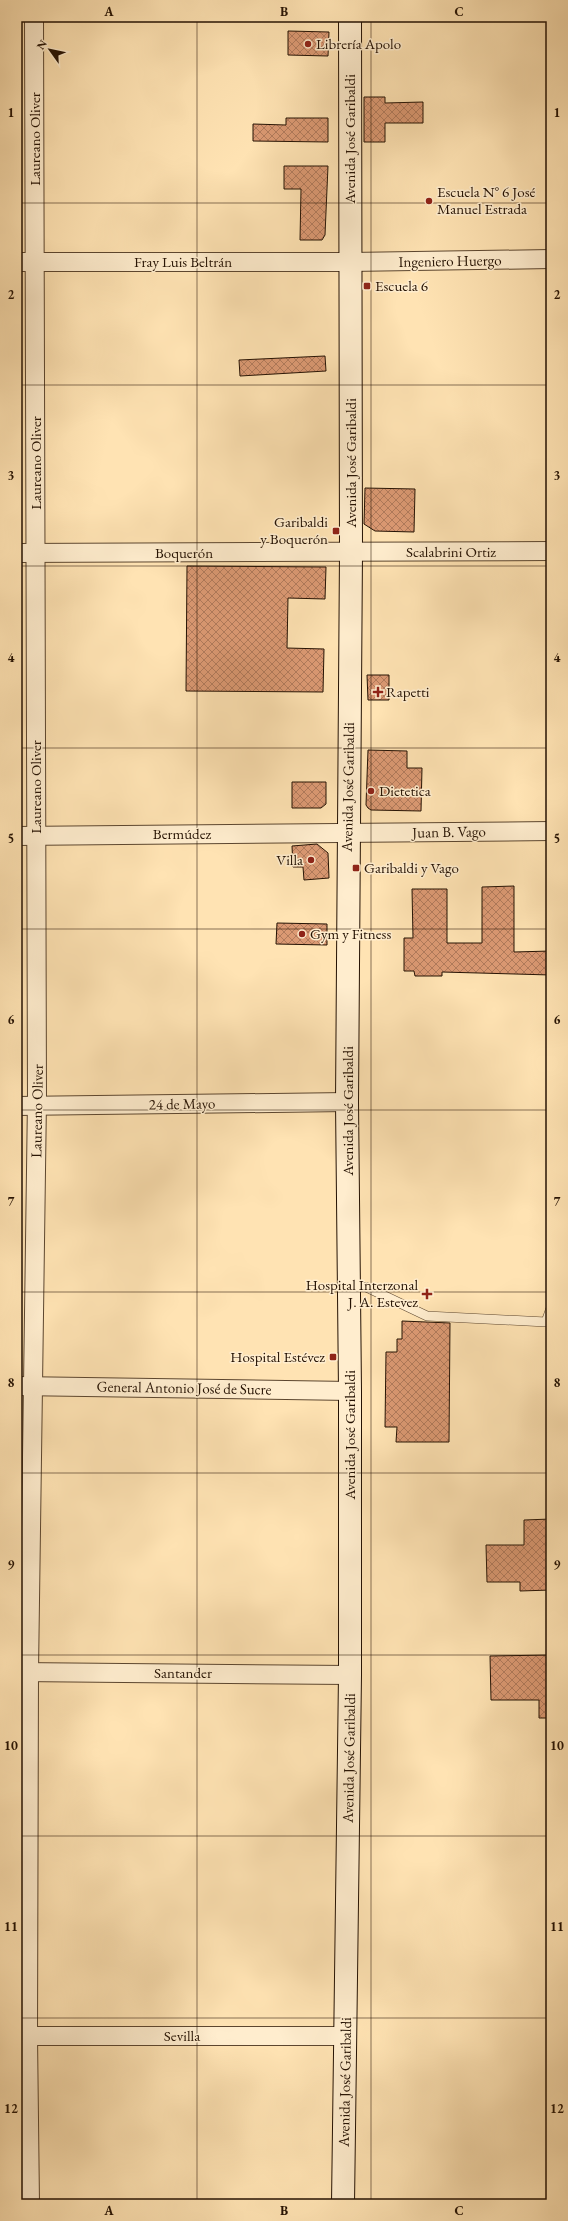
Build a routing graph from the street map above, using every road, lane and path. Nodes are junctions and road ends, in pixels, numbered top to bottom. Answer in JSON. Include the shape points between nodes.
{"nodes":[{"id":1,"x":34,"y":17,"type":"edge"},
{"id":2,"x":350,"y":17,"type":"edge"},
{"id":3,"x":551,"y":260,"type":"edge"},
{"id":4,"x":17,"y":262,"type":"edge"},
{"id":5,"x":36,"y":262,"type":"junction"},
{"id":6,"x":350,"y":262,"type":"junction"},
{"id":7,"x":551,"y":551,"type":"edge"},
{"id":8,"x":351,"y":552,"type":"junction"},
{"id":9,"x":17,"y":553,"type":"edge"},
{"id":10,"x":36,"y":553,"type":"junction"},
{"id":11,"x":551,"y":831,"type":"edge"},
{"id":12,"x":348,"y":833,"type":"junction"},
{"id":13,"x":17,"y":836,"type":"edge"},
{"id":14,"x":36,"y":836,"type":"junction"},
{"id":15,"x":347,"y":1102,"type":"junction"},
{"id":16,"x":17,"y":1106,"type":"edge"},
{"id":17,"x":37,"y":1106,"type":"junction"},
{"id":18,"x":349,"y":1287,"type":"junction"},
{"id":19,"x":551,"y":1308,"type":"edge"},
{"id":20,"x":25,"y":1386,"type":"edge"},
{"id":21,"x":350,"y":1391,"type":"junction"},
{"id":22,"x":23,"y":1672,"type":"edge"},
{"id":23,"x":350,"y":1675,"type":"junction"},
{"id":24,"x":23,"y":1850,"type":"edge"},
{"id":25,"x":23,"y":2036,"type":"edge"},
{"id":26,"x":346,"y":2036,"type":"junction"},
{"id":27,"x":17,"y":2199,"type":"edge"},
{"id":28,"x":27,"y":2204,"type":"edge"},
{"id":29,"x":30,"y":2204,"type":"edge"},
{"id":30,"x":343,"y":2204,"type":"edge"}],
"edges":[{"from":1,"to":5,"type":"street","name":"Laureano Oliver"},
{"from":2,"to":6,"type":"main road","name":"Avenida José Garibaldi"},
{"from":3,"to":6,"type":"street","name":"Ingeniero Huergo"},
{"from":4,"to":5,"type":"street","name":"Fray Luis Beltrán"},
{"from":5,"to":6,"type":"street","name":"Fray Luis Beltrán"},
{"from":5,"to":10,"type":"street","name":"Laureano Oliver"},
{"from":6,"to":8,"type":"main road","name":"Avenida José Garibaldi"},
{"from":7,"to":8,"type":"street","name":"Scalabrini Ortiz"},
{"from":8,"to":10,"type":"street","name":"Boquerón"},
{"from":8,"to":12,"type":"main road","name":"Avenida José Garibaldi"},
{"from":9,"to":10,"type":"street","name":"Boquerón"},
{"from":10,"to":14,"type":"street","name":"Laureano Oliver"},
{"from":11,"to":12,"type":"street","name":"Juan B. Vago"},
{"from":12,"to":14,"type":"street","name":"Bermúdez"},
{"from":12,"to":15,"type":"main road","name":"Avenida José Garibaldi"},
{"from":13,"to":14,"type":"street","name":"Bermúdez"},
{"from":14,"to":17,"type":"street","name":"Laureano Oliver"},
{"from":15,"to":17,"type":"street","name":"24 de Mayo"},
{"from":15,"to":18,"type":"main road","name":"Avenida José Garibaldi"},
{"from":16,"to":17,"type":"street","name":"24 de Mayo"},
{"from":17,"to":20,"type":"street","name":"Laureano Oliver"},
{"from":18,"to":19,"type":"lane","via":[[366,1287],[427,1316],[546,1322]]},
{"from":18,"to":21,"type":"main road","name":"Avenida José Garibaldi"},
{"from":20,"to":21,"type":"street","name":"General Antonio José de Sucre"},
{"from":20,"to":22,"type":"street","name":"Laureano Oliver"},
{"from":21,"to":23,"type":"main road","name":"Avenida José Garibaldi"},
{"from":22,"to":23,"type":"street","name":"Santander"},
{"from":22,"to":24,"type":"street","name":"Laureano Oliver"},
{"from":23,"to":26,"type":"main road","name":"Avenida José Garibaldi"},
{"from":24,"to":25,"type":"street","name":"Laureano Oliver"},
{"from":25,"to":26,"type":"street","name":"Sevilla"},
{"from":25,"to":29,"type":"street","name":"Laureano Oliver"},
{"from":26,"to":30,"type":"main road","name":"Avenida José Garibaldi"},
{"from":27,"to":28,"type":"main road"}]}
